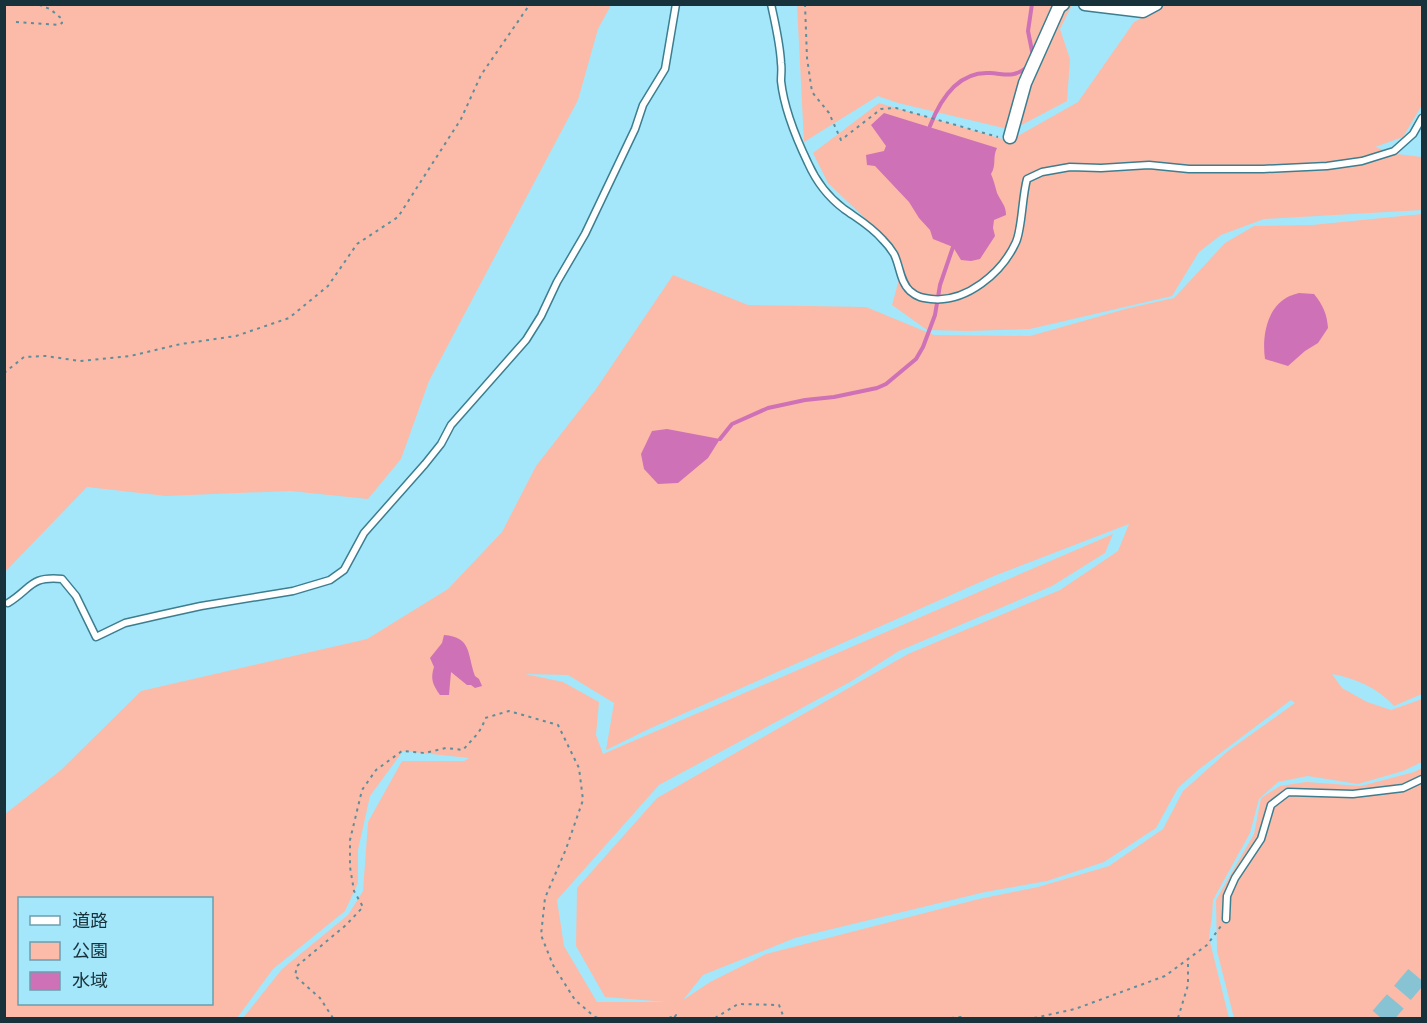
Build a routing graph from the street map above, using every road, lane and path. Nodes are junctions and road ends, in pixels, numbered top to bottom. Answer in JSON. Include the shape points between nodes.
{"nodes":[{"id":1,"x":37,"y":4,"type":"edge"},
{"id":2,"x":530,"y":4,"type":"edge"},
{"id":3,"x":676,"y":4,"type":"edge"},
{"id":4,"x":771,"y":4,"type":"edge"},
{"id":5,"x":805,"y":4,"type":"edge"},
{"id":6,"x":1063,"y":4,"type":"edge"},
{"id":7,"x":1085,"y":4,"type":"edge"},
{"id":8,"x":1156,"y":4,"type":"edge"},
{"id":9,"x":16,"y":22,"type":"dead end"},
{"id":10,"x":1422,"y":118,"type":"edge"},
{"id":11,"x":1010,"y":137,"type":"joint"},
{"id":12,"x":4,"y":374,"type":"edge"},
{"id":13,"x":8,"y":603,"type":"dead end"},
{"id":14,"x":1422,"y":779,"type":"edge"},
{"id":15,"x":1226,"y":919,"type":"joint"},
{"id":16,"x":1188,"y":958,"type":"junction"},
{"id":17,"x":333,"y":1018,"type":"edge"},
{"id":18,"x":601,"y":1018,"type":"edge"},
{"id":19,"x":669,"y":1018,"type":"edge"},
{"id":20,"x":674,"y":1018,"type":"edge"},
{"id":21,"x":715,"y":1018,"type":"edge"},
{"id":22,"x":784,"y":1018,"type":"edge"},
{"id":23,"x":951,"y":1018,"type":"edge"},
{"id":24,"x":962,"y":1018,"type":"edge"},
{"id":25,"x":1034,"y":1018,"type":"edge"},
{"id":26,"x":1178,"y":1018,"type":"edge"}],
"edges":[{"from":1,"to":9,"type":"path","via":[[50,9],[62,23]]},
{"from":2,"to":12,"type":"path","via":[[481,75],[461,119],[398,217],[357,244],[328,286],[289,318],[236,336],[130,356],[80,361],[24,357]]},
{"from":3,"to":13,"type":"lane","via":[[665,69],[643,105],[585,234],[541,316],[526,340],[451,425],[425,464],[364,533],[344,570],[330,580],[293,591],[125,623],[96,637],[76,596],[62,579],[44,577]]},
{"from":4,"to":10,"type":"lane","via":[[786,102],[817,181],[829,196],[884,240],[908,290],[918,297],[944,300],[966,293],[1002,265],[1017,240],[1027,179],[1042,172],[1070,167],[1149,165],[1263,170],[1327,166],[1394,151],[1413,134]]},
{"from":5,"to":11,"type":"path","via":[[812,92],[829,113],[841,140],[881,109],[896,108],[993,137]]},
{"from":6,"to":11,"type":"street","via":[[1025,83]]},
{"from":7,"to":8,"type":"street","via":[[1143,11]]},
{"from":14,"to":15,"type":"lane","via":[[1403,788],[1353,794],[1288,792],[1271,804],[1261,839],[1227,896]]},
{"from":15,"to":16,"type":"path","via":[[1207,945]]},
{"from":16,"to":25,"type":"path","via":[[1165,976],[1075,1009]]},
{"from":16,"to":26,"type":"path","via":[[1188,985]]},
{"from":17,"to":18,"type":"path","via":[[320,998],[295,976],[297,966],[363,907],[354,891],[350,867],[350,840],[362,790],[376,770],[402,751],[463,750],[482,730],[485,718],[509,711],[558,725],[579,768],[583,800],[545,898],[541,936],[553,965],[575,1000]]},
{"from":19,"to":20,"type":"path","via":[[676,1015]]},
{"from":21,"to":22,"type":"path","via":[[738,1004],[779,1005]]},
{"from":23,"to":24,"type":"path"}]}
